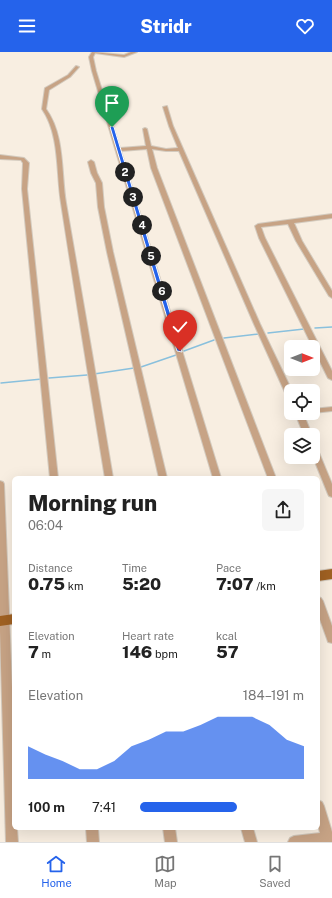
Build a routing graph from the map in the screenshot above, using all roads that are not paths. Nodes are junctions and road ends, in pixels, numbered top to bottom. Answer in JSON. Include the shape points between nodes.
{"nodes":[{"id":1,"x":94,"y":52,"type":"edge"},
{"id":2,"x":135,"y":52,"type":"edge"},
{"id":3,"x":76,"y":67,"type":"dead end"},
{"id":4,"x":165,"y":107,"type":"dead end"},
{"id":5,"x":145,"y":130,"type":"dead end"},
{"id":6,"x":150,"y":147,"type":"junction"},
{"id":7,"x":119,"y":150,"type":"junction"},
{"id":8,"x":182,"y":150,"type":"junction"},
{"id":9,"x":0,"y":157,"type":"edge"},
{"id":10,"x":91,"y":162,"type":"dead end"},
{"id":11,"x":332,"y":216,"type":"edge"},
{"id":12,"x":290,"y":221,"type":"junction"},
{"id":13,"x":332,"y":296,"type":"edge"},
{"id":14,"x":332,"y":378,"type":"edge"},
{"id":15,"x":285,"y":384,"type":"edge"},
{"id":16,"x":332,"y":408,"type":"edge"},
{"id":17,"x":320,"y":410,"type":"edge"},
{"id":18,"x":320,"y":464,"type":"edge"},
{"id":19,"x":54,"y":476,"type":"edge"},
{"id":20,"x":109,"y":476,"type":"edge"},
{"id":21,"x":163,"y":476,"type":"edge"},
{"id":22,"x":216,"y":476,"type":"edge"},
{"id":23,"x":271,"y":476,"type":"edge"},
{"id":24,"x":0,"y":484,"type":"edge"},
{"id":25,"x":332,"y":494,"type":"edge"},
{"id":26,"x":332,"y":574,"type":"edge"},
{"id":27,"x":320,"y":576,"type":"edge"},
{"id":28,"x":320,"y":606,"type":"edge"},
{"id":29,"x":6,"y":620,"type":"edge"},
{"id":30,"x":332,"y":639,"type":"edge"},
{"id":31,"x":320,"y":812,"type":"edge"},
{"id":32,"x":92,"y":830,"type":"edge"},
{"id":33,"x":169,"y":830,"type":"edge"},
{"id":34,"x":248,"y":830,"type":"edge"},
{"id":35,"x":330,"y":839,"type":"edge"},
{"id":36,"x":12,"y":842,"type":"edge"},
{"id":37,"x":93,"y":842,"type":"edge"},
{"id":38,"x":171,"y":842,"type":"edge"},
{"id":39,"x":251,"y":842,"type":"edge"},
{"id":40,"x":294,"y":842,"type":"edge"}],
"edges":[{"from":1,"to":2,"type":"street","via":[[124,56]]},
{"from":1,"to":7,"type":"street","via":[[91,57]]},
{"from":3,"to":20,"type":"street","via":[[66,78],[47,89],[44,109],[50,115],[56,143],[60,188]]},
{"from":4,"to":8,"type":"street"},
{"from":5,"to":6,"type":"street"},
{"from":6,"to":7,"type":"street"},
{"from":6,"to":8,"type":"street"},
{"from":6,"to":23,"type":"street","via":[[154,168]]},
{"from":7,"to":22,"type":"street"},
{"from":8,"to":15,"type":"street"},
{"from":9,"to":19,"type":"street","via":[[22,159],[26,163],[23,183],[28,205]]},
{"from":10,"to":21,"type":"street","via":[[99,184],[110,252]]},
{"from":11,"to":12,"type":"street"},
{"from":12,"to":13,"type":"street"},
{"from":12,"to":14,"type":"street","via":[[258,226]]},
{"from":16,"to":17,"type":"street"},
{"from":18,"to":25,"type":"street"},
{"from":24,"to":29,"type":"street"},
{"from":26,"to":27,"type":"main road"},
{"from":28,"to":30,"type":"street"},
{"from":29,"to":36,"type":"street"},
{"from":31,"to":35,"type":"street"},
{"from":32,"to":37,"type":"street"},
{"from":33,"to":38,"type":"street"},
{"from":34,"to":39,"type":"street"},
{"from":35,"to":40,"type":"street"}]}
